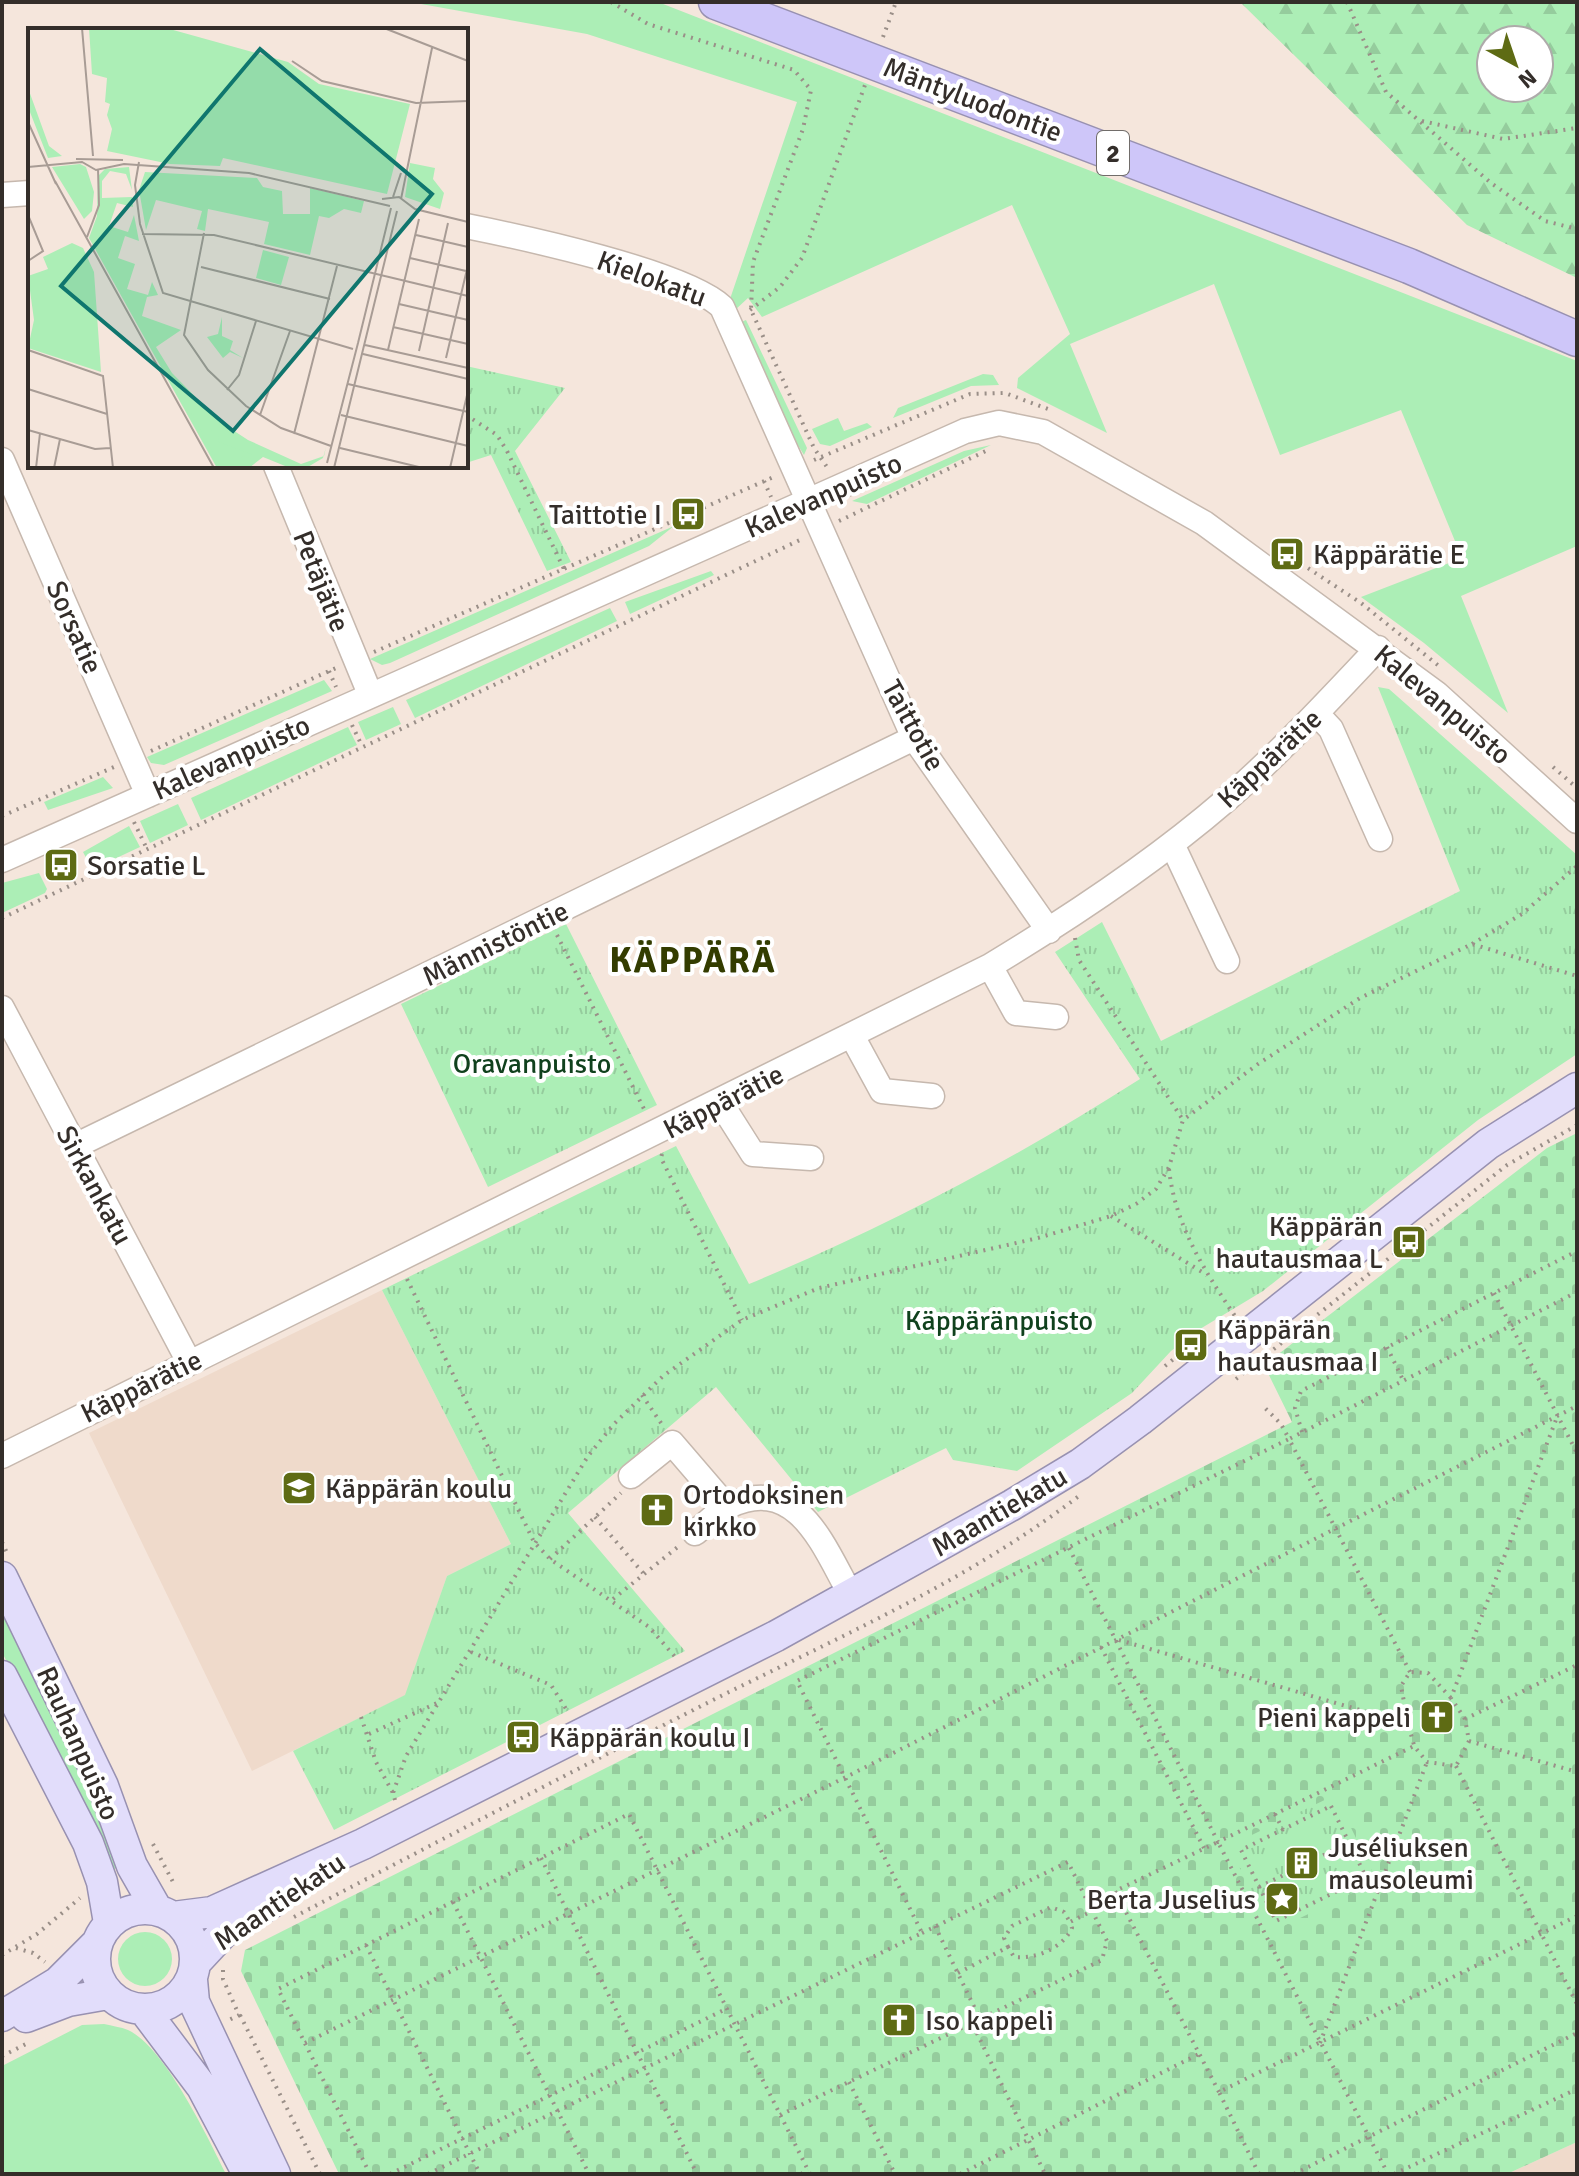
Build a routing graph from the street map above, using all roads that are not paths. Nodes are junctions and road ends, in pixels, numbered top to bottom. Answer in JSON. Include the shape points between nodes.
{"nodes":[{"id":1,"x":716,"y":2,"type":"edge"},
{"id":2,"x":28,"y":193,"type":"edge"},
{"id":3,"x":2,"y":195,"type":"edge"},
{"id":4,"x":468,"y":226,"type":"edge"},
{"id":5,"x":1409,"y":266,"type":"junction"},
{"id":6,"x":1577,"y":321,"type":"edge"},
{"id":7,"x":1577,"y":339,"type":"edge"},
{"id":8,"x":2,"y":460,"type":"edge"},
{"id":9,"x":277,"y":468,"type":"edge"},
{"id":10,"x":809,"y":501,"type":"junction"},
{"id":11,"x":1378,"y":648,"type":"junction"},
{"id":12,"x":370,"y":694,"type":"junction"},
{"id":13,"x":1317,"y":714,"type":"junction"},
{"id":14,"x":914,"y":738,"type":"junction"},
{"id":15,"x":148,"y":795,"type":"junction"},
{"id":16,"x":1577,"y":821,"type":"edge"},
{"id":17,"x":1380,"y":839,"type":"dead end"},
{"id":18,"x":1172,"y":844,"type":"junction"},
{"id":19,"x":2,"y":860,"type":"edge"},
{"id":20,"x":1049,"y":931,"type":"junction"},
{"id":21,"x":1227,"y":961,"type":"dead end"},
{"id":22,"x":990,"y":966,"type":"junction"},
{"id":23,"x":2,"y":1008,"type":"edge"},
{"id":24,"x":1056,"y":1017,"type":"dead end"},
{"id":25,"x":852,"y":1036,"type":"junction"},
{"id":26,"x":1577,"y":1088,"type":"edge"},
{"id":27,"x":932,"y":1096,"type":"dead end"},
{"id":28,"x":720,"y":1102,"type":"junction"},
{"id":29,"x":75,"y":1146,"type":"junction"},
{"id":30,"x":811,"y":1158,"type":"dead end"},
{"id":31,"x":189,"y":1362,"type":"junction"},
{"id":32,"x":2,"y":1456,"type":"edge"},
{"id":33,"x":631,"y":1476,"type":"road end"},
{"id":34,"x":727,"y":1507,"type":"junction"},
{"id":35,"x":695,"y":1533,"type":"road end"},
{"id":36,"x":2,"y":1577,"type":"edge"},
{"id":37,"x":851,"y":1595,"type":"junction"},
{"id":38,"x":2,"y":1676,"type":"edge"},
{"id":39,"x":363,"y":1844,"type":"junction"},
{"id":40,"x":165,"y":1913,"type":"junction"},
{"id":41,"x":102,"y":1934,"type":"junction"},
{"id":42,"x":194,"y":1970,"type":"junction"},
{"id":43,"x":108,"y":1994,"type":"junction"},
{"id":44,"x":144,"y":2010,"type":"junction"},
{"id":45,"x":2,"y":2016,"type":"edge"},
{"id":46,"x":2,"y":2027,"type":"edge"},
{"id":47,"x":248,"y":2174,"type":"edge"},
{"id":48,"x":275,"y":2174,"type":"edge"}],
"edges":[{"from":1,"to":5,"type":"highway","name":"Mäntyluodontie","number":"2"},
{"from":2,"to":3,"type":"street"},
{"from":4,"to":10,"type":"street","name":"Kielokatu","via":[[587,254],[698,291],[722,307]]},
{"from":5,"to":6,"type":"highway","name":"Mäntyluodontie","number":"2"},
{"from":5,"to":7,"type":"highway","name":"Mäntyluodontie","number":"2"},
{"from":8,"to":15,"type":"street","name":"Sorsatie"},
{"from":9,"to":12,"type":"street","name":"Petäjätie"},
{"from":10,"to":11,"type":"street","name":"Kalevanpuisto","via":[[965,431],[999,423],[1043,432],[1204,523]]},
{"from":10,"to":12,"type":"street","name":"Kalevanpuisto"},
{"from":10,"to":14,"type":"street","name":"Taittotie"},
{"from":11,"to":13,"type":"street","name":"Käppärätie"},
{"from":11,"to":16,"type":"street","name":"Kalevanpuisto"},
{"from":12,"to":15,"type":"street","name":"Kalevanpuisto"},
{"from":13,"to":17,"type":"street","via":[[1331,729]]},
{"from":13,"to":18,"type":"street","name":"Käppärätie"},
{"from":14,"to":20,"type":"street","name":"Taittotie"},
{"from":14,"to":29,"type":"street","name":"Männistöntie"},
{"from":15,"to":19,"type":"street","name":"Kalevanpuisto"},
{"from":18,"to":20,"type":"street","name":"Käppärätie"},
{"from":18,"to":21,"type":"street"},
{"from":20,"to":22,"type":"street","name":"Käppärätie"},
{"from":22,"to":24,"type":"street","via":[[1016,1013]]},
{"from":22,"to":25,"type":"street","name":"Käppärätie"},
{"from":23,"to":29,"type":"street","name":"Sirkankatu"},
{"from":25,"to":27,"type":"street","via":[[882,1091]]},
{"from":25,"to":28,"type":"street","name":"Käppärätie"},
{"from":26,"to":37,"type":"main road","name":"Maantiekatu","via":[[1488,1144],[1243,1327],[1080,1464]]},
{"from":28,"to":30,"type":"street","via":[[753,1154]]},
{"from":28,"to":31,"type":"street","name":"Käppärätie"},
{"from":29,"to":31,"type":"street","name":"Sirkankatu"},
{"from":31,"to":32,"type":"street","name":"Käppärätie"},
{"from":33,"to":34,"type":"street","via":[[672,1443]]},
{"from":34,"to":35,"type":"street"},
{"from":34,"to":37,"type":"street","via":[[769,1500],[799,1511]]},
{"from":36,"to":40,"type":"main road","name":"Rauhanpuisto","via":[[103,1786],[132,1866]]},
{"from":37,"to":39,"type":"main road","name":"Maantiekatu"},
{"from":38,"to":41,"type":"main road","name":"Rauhanpuisto","via":[[88,1843],[102,1882]]},
{"from":39,"to":40,"type":"main road","name":"Maantiekatu","via":[[212,1912]]},
{"from":39,"to":42,"type":"main road","name":"Maantiekatu","via":[[223,1933]]},
{"from":40,"to":41,"type":"main road","via":[[139,1908]]},
{"from":40,"to":42,"type":"main road","via":[[190,1938]]},
{"from":41,"to":43,"type":"main road","via":[[98,1981]]},
{"from":41,"to":45,"type":"main road"},
{"from":42,"to":44,"type":"main road","via":[[179,1995]]},
{"from":42,"to":48,"type":"main road","via":[[194,2002]]},
{"from":43,"to":44,"type":"main road"},
{"from":43,"to":46,"type":"main road","via":[[68,2001]]},
{"from":44,"to":47,"type":"main road","via":[[202,2087]]}]}
